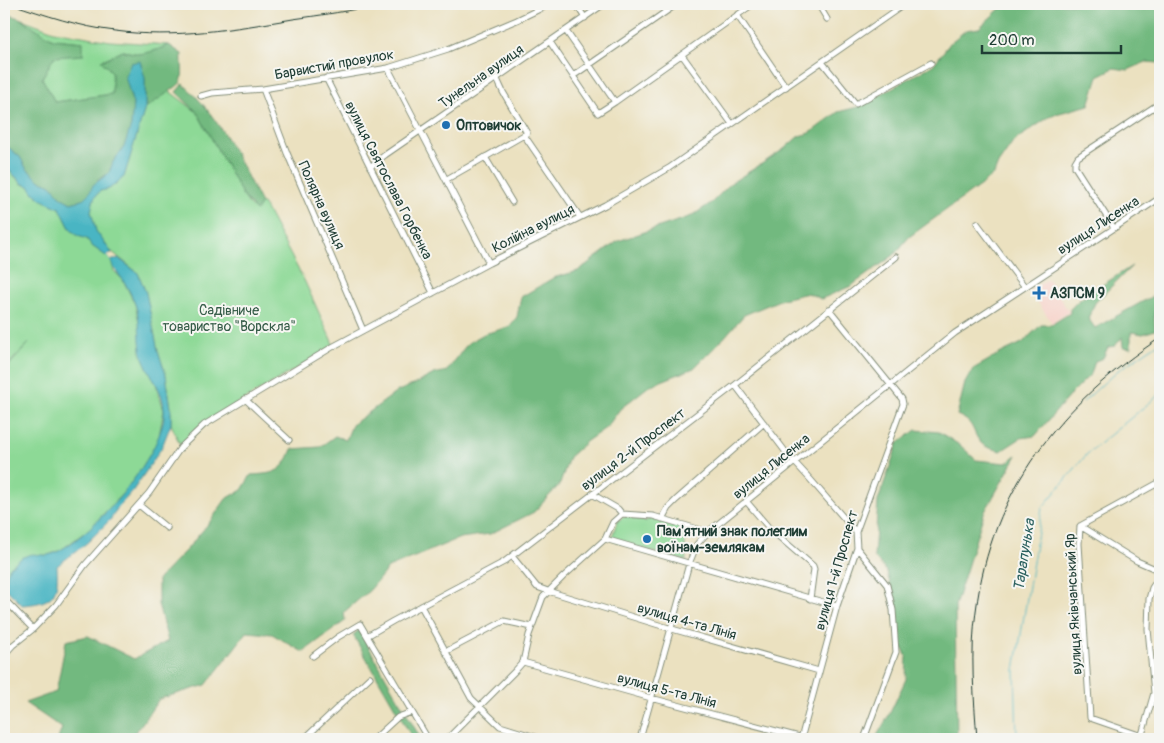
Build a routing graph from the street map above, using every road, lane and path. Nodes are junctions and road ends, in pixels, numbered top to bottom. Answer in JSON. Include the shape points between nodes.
{"nodes":[{"id":1,"x":550,"y":4,"type":"edge"},
{"id":2,"x":576,"y":4,"type":"edge"},
{"id":3,"x":604,"y":4,"type":"edge"},
{"id":4,"x":677,"y":4,"type":"edge"},
{"id":5,"x":753,"y":4,"type":"edge"},
{"id":6,"x":818,"y":4,"type":"edge"},
{"id":7,"x":905,"y":4,"type":"edge"},
{"id":8,"x":897,"y":6,"type":"edge"},
{"id":9,"x":737,"y":15,"type":"junction"},
{"id":10,"x":585,"y":18,"type":"junction"},
{"id":11,"x":827,"y":19,"type":"dead end"},
{"id":12,"x":566,"y":31,"type":"junction"},
{"id":13,"x":550,"y":42,"type":"junction"},
{"id":14,"x":682,"y":54,"type":"junction"},
{"id":15,"x":822,"y":62,"type":"junction"},
{"id":16,"x":931,"y":63,"type":"dead end"},
{"id":17,"x":590,"y":65,"type":"junction"},
{"id":18,"x":388,"y":68,"type":"junction"},
{"id":19,"x":573,"y":76,"type":"junction"},
{"id":20,"x":326,"y":78,"type":"junction"},
{"id":21,"x":497,"y":79,"type":"junction"},
{"id":22,"x":786,"y":88,"type":"junction"},
{"id":23,"x":263,"y":89,"type":"junction"},
{"id":24,"x":201,"y":96,"type":"dead end"},
{"id":25,"x":615,"y":102,"type":"junction"},
{"id":26,"x":1160,"y":103,"type":"edge"},
{"id":27,"x":732,"y":124,"type":"junction"},
{"id":28,"x":422,"y":130,"type":"junction"},
{"id":29,"x":524,"y":135,"type":"junction"},
{"id":30,"x":485,"y":157,"type":"junction"},
{"id":31,"x":370,"y":167,"type":"junction"},
{"id":32,"x":446,"y":179,"type":"junction"},
{"id":33,"x":1160,"y":198,"type":"edge"},
{"id":34,"x":512,"y":202,"type":"dead end"},
{"id":35,"x":580,"y":217,"type":"junction"},
{"id":36,"x":977,"y":223,"type":"dead end"},
{"id":37,"x":1114,"y":228,"type":"junction"},
{"id":38,"x":896,"y":257,"type":"dead end"},
{"id":39,"x":489,"y":263,"type":"junction"},
{"id":40,"x":1025,"y":286,"type":"junction"},
{"id":41,"x":433,"y":293,"type":"junction"},
{"id":42,"x":829,"y":309,"type":"junction"},
{"id":43,"x":363,"y":330,"type":"junction"},
{"id":44,"x":891,"y":384,"type":"junction"},
{"id":45,"x":735,"y":385,"type":"junction"},
{"id":46,"x":246,"y":399,"type":"junction"},
{"id":47,"x":764,"y":423,"type":"junction"},
{"id":48,"x":289,"y":440,"type":"dead end"},
{"id":49,"x":793,"y":462,"type":"junction"},
{"id":50,"x":1160,"y":482,"type":"edge"},
{"id":51,"x":592,"y":494,"type":"junction"},
{"id":52,"x":746,"y":501,"type":"junction"},
{"id":53,"x":138,"y":505,"type":"junction"},
{"id":54,"x":622,"y":514,"type":"junction"},
{"id":55,"x":662,"y":519,"type":"junction"},
{"id":56,"x":1080,"y":526,"type":"junction"},
{"id":57,"x":167,"y":528,"type":"dead end"},
{"id":58,"x":708,"y":532,"type":"junction"},
{"id":59,"x":856,"y":532,"type":"junction"},
{"id":60,"x":605,"y":539,"type":"junction"},
{"id":61,"x":857,"y":548,"type":"junction"},
{"id":62,"x":512,"y":556,"type":"junction"},
{"id":63,"x":689,"y":564,"type":"junction"},
{"id":64,"x":1160,"y":571,"type":"edge"},
{"id":65,"x":1160,"y":576,"type":"edge"},
{"id":66,"x":548,"y":592,"type":"junction"},
{"id":67,"x":810,"y":598,"type":"junction"},
{"id":68,"x":4,"y":599,"type":"edge"},
{"id":69,"x":421,"y":606,"type":"junction"},
{"id":70,"x":837,"y":606,"type":"junction"},
{"id":71,"x":532,"y":627,"type":"junction"},
{"id":72,"x":33,"y":629,"type":"junction"},
{"id":73,"x":672,"y":629,"type":"junction"},
{"id":74,"x":367,"y":636,"type":"junction"},
{"id":75,"x":445,"y":652,"type":"junction"},
{"id":76,"x":4,"y":655,"type":"edge"},
{"id":77,"x":314,"y":656,"type":"dead end"},
{"id":78,"x":522,"y":662,"type":"junction"},
{"id":79,"x":819,"y":671,"type":"junction"},
{"id":80,"x":370,"y":677,"type":"dead end"},
{"id":81,"x":651,"y":698,"type":"junction"},
{"id":82,"x":479,"y":707,"type":"junction"},
{"id":83,"x":412,"y":712,"type":"junction"},
{"id":84,"x":1141,"y":738,"type":"edge"},
{"id":85,"x":304,"y":739,"type":"edge"},
{"id":86,"x":374,"y":739,"type":"edge"},
{"id":87,"x":428,"y":739,"type":"edge"},
{"id":88,"x":447,"y":739,"type":"edge"},
{"id":89,"x":542,"y":739,"type":"edge"},
{"id":90,"x":640,"y":739,"type":"edge"},
{"id":91,"x":803,"y":739,"type":"edge"},
{"id":92,"x":864,"y":739,"type":"edge"}],
"edges":[{"from":1,"to":18,"type":"street","name":"Барвистий провулок","via":[[448,48]]},
{"from":2,"to":10,"type":"street"},
{"from":3,"to":10,"type":"street","name":"Тунельна вулиця"},
{"from":4,"to":17,"type":"street"},
{"from":5,"to":9,"type":"street"},
{"from":6,"to":11,"type":"street"},
{"from":7,"to":8,"type":"street","name":"Колійна вулиця"},
{"from":8,"to":15,"type":"street","name":"Колійна вулиця"},
{"from":9,"to":14,"type":"street"},
{"from":9,"to":22,"type":"street"},
{"from":10,"to":12,"type":"street","name":"Тунельна вулиця"},
{"from":12,"to":13,"type":"street","name":"Тунельна вулиця"},
{"from":12,"to":17,"type":"street"},
{"from":13,"to":19,"type":"street"},
{"from":13,"to":21,"type":"street","name":"Тунельна вулиця"},
{"from":14,"to":25,"type":"street"},
{"from":14,"to":27,"type":"street"},
{"from":15,"to":16,"type":"street","via":[[856,104]]},
{"from":15,"to":22,"type":"street","name":"Колійна вулиця"},
{"from":17,"to":19,"type":"street"},
{"from":17,"to":25,"type":"street"},
{"from":18,"to":20,"type":"street","name":"Барвистий провулок"},
{"from":18,"to":28,"type":"street"},
{"from":19,"to":25,"type":"street","via":[[598,114]]},
{"from":20,"to":23,"type":"street","name":"Барвистий провулок"},
{"from":20,"to":31,"type":"street","name":"вулиця Святослава Горбенка"},
{"from":21,"to":28,"type":"street","name":"Тунельна вулиця"},
{"from":21,"to":29,"type":"street","via":[[527,133]]},
{"from":22,"to":27,"type":"street","name":"Колійна вулиця"},
{"from":23,"to":24,"type":"street","name":"Барвистий провулок"},
{"from":23,"to":43,"type":"street","name":"Полярна вулиця"},
{"from":26,"to":37,"type":"street","via":[[1075,162],[1075,167]]},
{"from":27,"to":35,"type":"street","name":"Колійна вулиця","via":[[669,168]]},
{"from":28,"to":31,"type":"street","name":"Тунельна вулиця"},
{"from":28,"to":32,"type":"street"},
{"from":29,"to":30,"type":"street"},
{"from":29,"to":35,"type":"street"},
{"from":30,"to":32,"type":"street"},
{"from":30,"to":34,"type":"street"},
{"from":31,"to":41,"type":"street","name":"вулиця Святослава Горбенка"},
{"from":32,"to":39,"type":"street"},
{"from":33,"to":37,"type":"street","name":"вулиця Лисенка"},
{"from":35,"to":39,"type":"street","name":"Колійна вулиця"},
{"from":36,"to":40,"type":"street"},
{"from":37,"to":40,"type":"street","name":"вулиця Лисенка"},
{"from":38,"to":42,"type":"street","name":"вулиця 2-й Проспект"},
{"from":39,"to":41,"type":"street","name":"Колійна вулиця"},
{"from":40,"to":44,"type":"street","name":"вулиця Лисенка","via":[[955,333]]},
{"from":41,"to":43,"type":"street","name":"Колійна вулиця"},
{"from":42,"to":44,"type":"street"},
{"from":42,"to":45,"type":"street","name":"вулиця 2-й Проспект"},
{"from":43,"to":46,"type":"street","name":"Колійна вулиця"},
{"from":44,"to":49,"type":"street","name":"вулиця Лисенка"},
{"from":44,"to":59,"type":"street","name":"вулиця 1-й Проспект","via":[[903,404]]},
{"from":45,"to":47,"type":"street"},
{"from":45,"to":51,"type":"street","name":"вулиця 2-й Проспект"},
{"from":46,"to":48,"type":"street"},
{"from":46,"to":53,"type":"street","name":"Колійна вулиця","via":[[204,425],[181,447]]},
{"from":47,"to":49,"type":"street"},
{"from":47,"to":55,"type":"street","via":[[676,500]]},
{"from":49,"to":52,"type":"street","name":"вулиця Лисенка"},
{"from":49,"to":59,"type":"street"},
{"from":50,"to":56,"type":"street","name":"вулиця Яківчанський Яр"},
{"from":51,"to":54,"type":"street"},
{"from":51,"to":62,"type":"street","name":"вулиця 2-й Проспект"},
{"from":52,"to":58,"type":"street","name":"вулиця Лисенка"},
{"from":52,"to":67,"type":"street","via":[[770,529],[813,566]]},
{"from":53,"to":57,"type":"street"},
{"from":53,"to":72,"type":"street","name":"Колійна вулиця"},
{"from":54,"to":55,"type":"street"},
{"from":54,"to":60,"type":"street"},
{"from":55,"to":58,"type":"street"},
{"from":56,"to":64,"type":"street","via":[[1137,561]]},
{"from":56,"to":84,"type":"street","name":"вулиця Яківчанський Яр","via":[[1090,718]]},
{"from":58,"to":63,"type":"street","name":"вулиця Лисенка","via":[[697,544]]},
{"from":59,"to":61,"type":"street","name":"вулиця 1-й Проспект"},
{"from":60,"to":63,"type":"street"},
{"from":60,"to":66,"type":"street"},
{"from":61,"to":70,"type":"street","name":"вулиця 1-й Проспект"},
{"from":61,"to":92,"type":"street","via":[[887,585],[893,610],[896,652]]},
{"from":62,"to":66,"type":"street","via":[[537,587]]},
{"from":62,"to":69,"type":"street","name":"вулиця 2-й Проспект"},
{"from":63,"to":67,"type":"street"},
{"from":63,"to":73,"type":"street","name":"вулиця Лисенка"},
{"from":65,"to":84,"type":"street","via":[[1149,599],[1148,629],[1154,693]]},
{"from":66,"to":71,"type":"street"},
{"from":66,"to":73,"type":"street","name":"вулиця 4-та Лінія"},
{"from":67,"to":70,"type":"street"},
{"from":68,"to":72,"type":"street"},
{"from":69,"to":74,"type":"street","name":"вулиця 2-й Проспект"},
{"from":69,"to":75,"type":"street"},
{"from":70,"to":79,"type":"street","name":"вулиця 1-й Проспект"},
{"from":71,"to":75,"type":"street","via":[[504,621]]},
{"from":71,"to":78,"type":"street"},
{"from":72,"to":76,"type":"street","name":"Колійна вулиця"},
{"from":73,"to":79,"type":"street","name":"вулиця 4-та Лінія"},
{"from":73,"to":81,"type":"street","name":"вулиця Лисенка"},
{"from":74,"to":77,"type":"street","via":[[360,624]]},
{"from":74,"to":83,"type":"street"},
{"from":75,"to":82,"type":"street"},
{"from":78,"to":81,"type":"street","name":"вулиця 5-та Лінія"},
{"from":78,"to":82,"type":"street"},
{"from":79,"to":91,"type":"street","name":"вулиця 1-й Проспект"},
{"from":80,"to":85,"type":"street"},
{"from":81,"to":90,"type":"street","name":"вулиця Лисенка"},
{"from":81,"to":91,"type":"street","name":"вулиця 5-та Лінія"},
{"from":82,"to":88,"type":"street"},
{"from":82,"to":89,"type":"street","via":[[500,726]]},
{"from":83,"to":86,"type":"street","via":[[398,717]]},
{"from":83,"to":87,"type":"street"}]}
